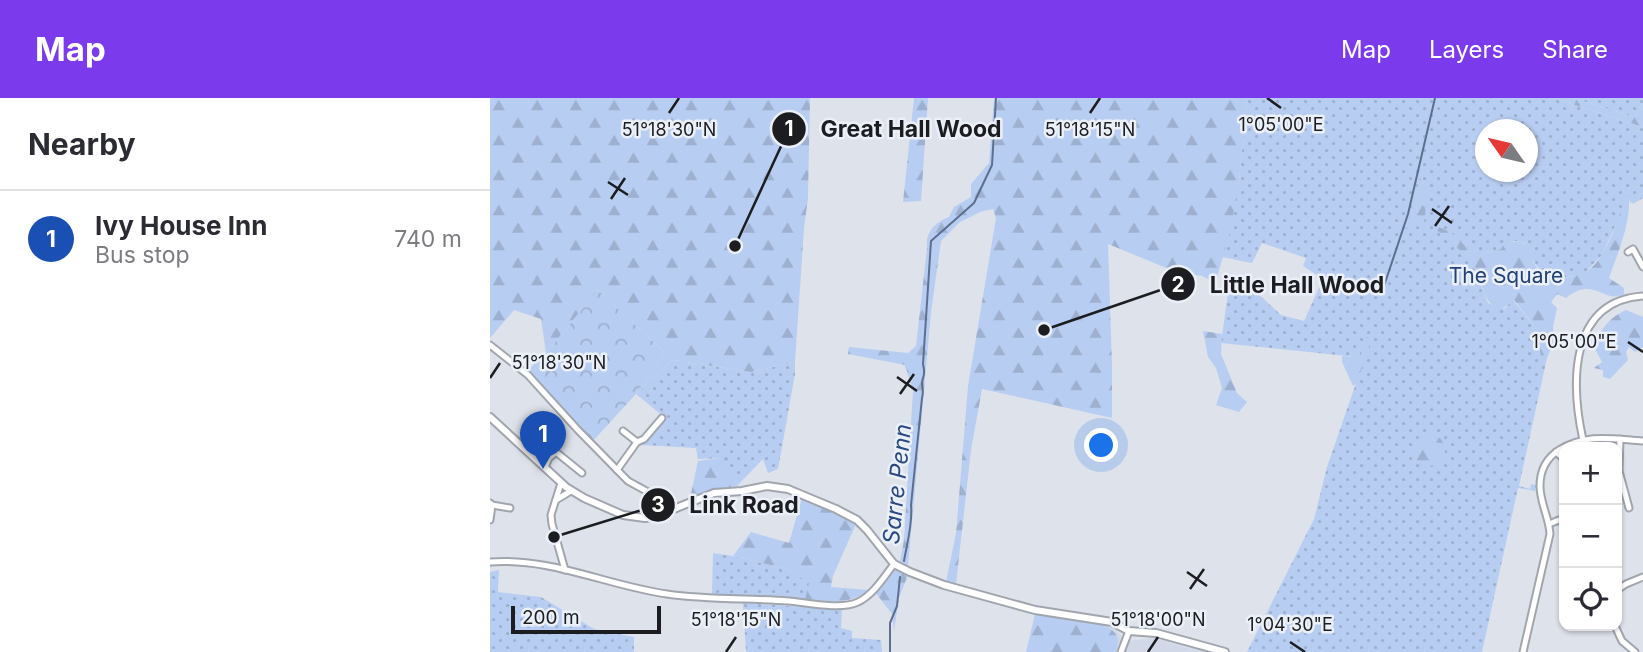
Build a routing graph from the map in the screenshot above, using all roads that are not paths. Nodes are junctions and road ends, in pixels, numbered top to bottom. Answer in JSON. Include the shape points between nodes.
{"nodes":[{"id":1,"x":1628,"y":252,"type":"dead end"},
{"id":2,"x":1643,"y":267,"type":"edge"},
{"id":3,"x":1643,"y":296,"type":"edge"},
{"id":4,"x":490,"y":345,"type":"edge"},
{"id":5,"x":490,"y":417,"type":"edge"},
{"id":6,"x":662,"y":418,"type":"dead end"},
{"id":7,"x":623,"y":431,"type":"dead end"},
{"id":8,"x":1620,"y":439,"type":"junction"},
{"id":9,"x":1583,"y":440,"type":"junction"},
{"id":10,"x":1643,"y":441,"type":"edge"},
{"id":11,"x":637,"y":442,"type":"junction"},
{"id":12,"x":1556,"y":452,"type":"junction"},
{"id":13,"x":1559,"y":455,"type":"edge"},
{"id":14,"x":545,"y":467,"type":"junction"},
{"id":15,"x":617,"y":470,"type":"junction"},
{"id":16,"x":582,"y":472,"type":"dead end"},
{"id":17,"x":561,"y":483,"type":"junction"},
{"id":18,"x":571,"y":491,"type":"junction"},
{"id":19,"x":556,"y":500,"type":"junction"},
{"id":20,"x":491,"y":504,"type":"edge"},
{"id":21,"x":1628,"y":506,"type":"dead end"},
{"id":22,"x":510,"y":508,"type":"dead end"},
{"id":23,"x":677,"y":508,"type":"junction"},
{"id":24,"x":1559,"y":519,"type":"edge"},
{"id":25,"x":490,"y":520,"type":"edge"},
{"id":26,"x":1549,"y":524,"type":"junction"},
{"id":27,"x":490,"y":562,"type":"edge"},
{"id":28,"x":894,"y":564,"type":"junction"},
{"id":29,"x":565,"y":570,"type":"junction"},
{"id":30,"x":1643,"y":577,"type":"edge"},
{"id":31,"x":1622,"y":587,"type":"edge"},
{"id":32,"x":1129,"y":631,"type":"junction"},
{"id":33,"x":1617,"y":631,"type":"edge"},
{"id":34,"x":1121,"y":652,"type":"edge"},
{"id":35,"x":1225,"y":652,"type":"edge"},
{"id":36,"x":1523,"y":652,"type":"edge"},
{"id":37,"x":1634,"y":652,"type":"edge"}],
"edges":[{"from":1,"to":2,"type":"street","via":[[1633,249]]},
{"from":3,"to":9,"type":"street","via":[[1606,309],[1581,342],[1576,381]]},
{"from":4,"to":15,"type":"street","via":[[528,375]]},
{"from":5,"to":14,"type":"street"},
{"from":6,"to":11,"type":"street"},
{"from":7,"to":11,"type":"street"},
{"from":8,"to":9,"type":"street"},
{"from":8,"to":10,"type":"street"},
{"from":8,"to":21,"type":"street","via":[[1619,471]]},
{"from":9,"to":12,"type":"street"},
{"from":11,"to":15,"type":"street"},
{"from":12,"to":13,"type":"street"},
{"from":12,"to":26,"type":"street","via":[[1545,463],[1540,484]]},
{"from":14,"to":16,"type":"street","via":[[556,452]]},
{"from":14,"to":17,"type":"street"},
{"from":15,"to":23,"type":"street","via":[[634,485]]},
{"from":17,"to":18,"type":"street"},
{"from":17,"to":19,"type":"street"},
{"from":18,"to":19,"type":"street"},
{"from":18,"to":23,"type":"street","via":[[632,517],[656,516]]},
{"from":19,"to":29,"type":"street","via":[[552,524]]},
{"from":20,"to":22,"type":"street"},
{"from":20,"to":25,"type":"street"},
{"from":23,"to":28,"type":"street","via":[[714,493],[767,486],[788,489],[849,515]]},
{"from":24,"to":26,"type":"street"},
{"from":26,"to":36,"type":"street"},
{"from":27,"to":29,"type":"street"},
{"from":28,"to":29,"type":"street","via":[[869,595],[841,605],[666,594]]},
{"from":28,"to":32,"type":"street","via":[[956,588],[1035,610],[1112,622]]},
{"from":30,"to":31,"type":"street"},
{"from":32,"to":34,"type":"street"},
{"from":32,"to":35,"type":"street","via":[[1156,633]]},
{"from":33,"to":37,"type":"street"}]}
